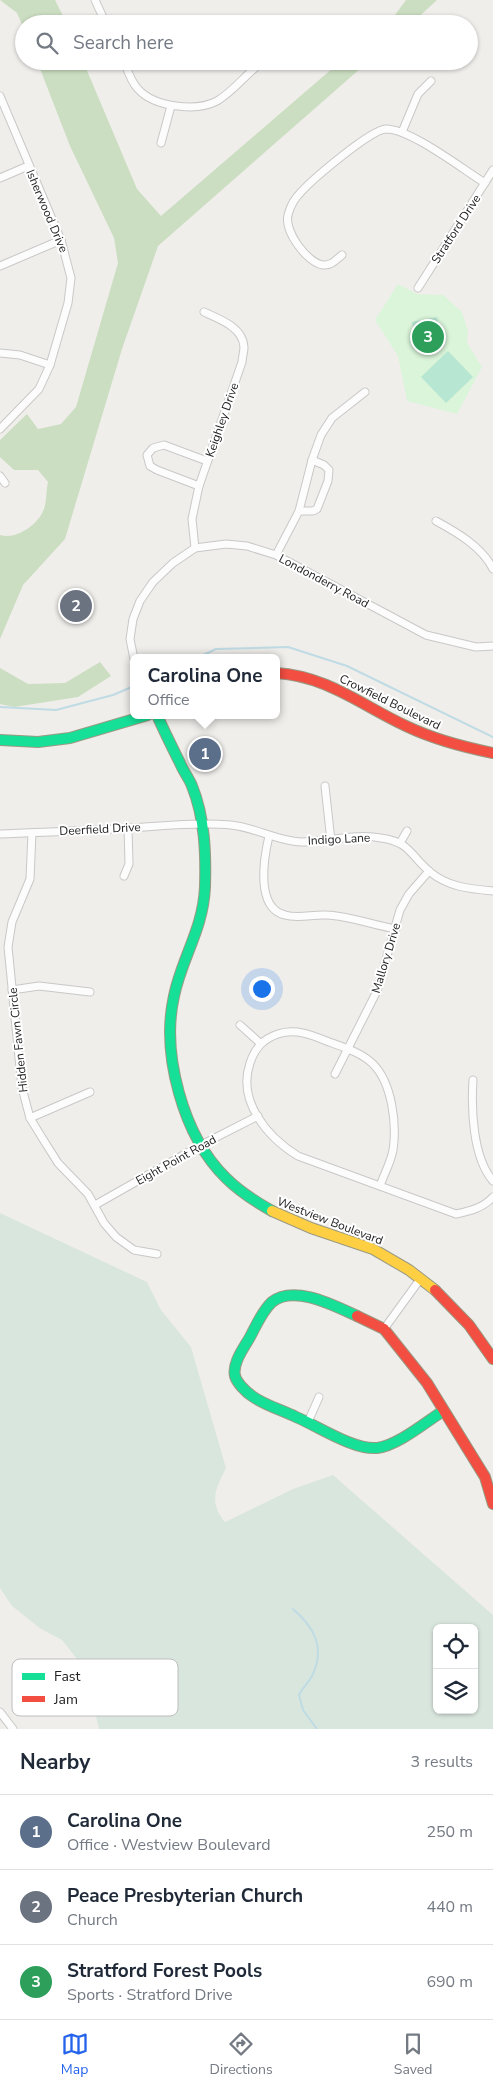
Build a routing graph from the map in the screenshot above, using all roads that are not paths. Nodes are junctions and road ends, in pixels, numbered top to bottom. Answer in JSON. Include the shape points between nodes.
{"nodes":[{"id":1,"x":95,"y":0,"type":"edge"},
{"id":2,"x":102,"y":15,"type":"edge"},
{"id":3,"x":128,"y":70,"type":"edge"},
{"id":4,"x":253,"y":70,"type":"edge"},
{"id":5,"x":431,"y":80,"type":"dead end"},
{"id":6,"x":0,"y":96,"type":"edge"},
{"id":7,"x":171,"y":106,"type":"junction"},
{"id":8,"x":402,"y":132,"type":"junction"},
{"id":9,"x":162,"y":143,"type":"dead end"},
{"id":10,"x":28,"y":166,"type":"junction"},
{"id":11,"x":493,"y":170,"type":"edge"},
{"id":12,"x":0,"y":178,"type":"edge"},
{"id":13,"x":485,"y":184,"type":"junction"},
{"id":14,"x":61,"y":240,"type":"junction"},
{"id":15,"x":342,"y":255,"type":"dead end"},
{"id":16,"x":0,"y":266,"type":"edge"},
{"id":17,"x":418,"y":288,"type":"dead end"},
{"id":18,"x":204,"y":312,"type":"dead end"},
{"id":19,"x":0,"y":353,"type":"edge"},
{"id":20,"x":50,"y":365,"type":"junction"},
{"id":21,"x":365,"y":392,"type":"dead end"},
{"id":22,"x":0,"y":429,"type":"edge"},
{"id":23,"x":312,"y":460,"type":"junction"},
{"id":24,"x":207,"y":461,"type":"junction"},
{"id":25,"x":0,"y":476,"type":"edge"},
{"id":26,"x":5,"y":483,"type":"dead end"},
{"id":27,"x":199,"y":486,"type":"junction"},
{"id":28,"x":299,"y":511,"type":"junction"},
{"id":29,"x":436,"y":521,"type":"dead end"},
{"id":30,"x":195,"y":548,"type":"junction"},
{"id":31,"x":276,"y":555,"type":"junction"},
{"id":32,"x":493,"y":570,"type":"edge"},
{"id":33,"x":493,"y":646,"type":"edge"},
{"id":34,"x":133,"y":654,"type":"edge"},
{"id":35,"x":280,"y":674,"type":"edge"},
{"id":36,"x":137,"y":719,"type":"edge"},
{"id":37,"x":159,"y":719,"type":"edge"},
{"id":38,"x":0,"y":740,"type":"edge"},
{"id":39,"x":493,"y":753,"type":"edge"},
{"id":40,"x":325,"y":786,"type":"dead end"},
{"id":41,"x":201,"y":826,"type":"junction"},
{"id":42,"x":128,"y":828,"type":"junction"},
{"id":43,"x":407,"y":830,"type":"dead end"},
{"id":44,"x":32,"y":833,"type":"junction"},
{"id":45,"x":0,"y":834,"type":"edge"},
{"id":46,"x":269,"y":836,"type":"junction"},
{"id":47,"x":331,"y":840,"type":"junction"},
{"id":48,"x":400,"y":843,"type":"junction"},
{"id":49,"x":429,"y":871,"type":"junction"},
{"id":50,"x":124,"y":876,"type":"dead end"},
{"id":51,"x":493,"y":891,"type":"edge"},
{"id":52,"x":396,"y":928,"type":"junction"},
{"id":53,"x":12,"y":990,"type":"junction"},
{"id":54,"x":90,"y":992,"type":"dead end"},
{"id":55,"x":240,"y":1025,"type":"dead end"},
{"id":56,"x":260,"y":1043,"type":"junction"},
{"id":57,"x":348,"y":1049,"type":"junction"},
{"id":58,"x":335,"y":1074,"type":"dead end"},
{"id":59,"x":473,"y":1080,"type":"dead end"},
{"id":60,"x":90,"y":1092,"type":"dead end"},
{"id":61,"x":258,"y":1116,"type":"junction"},
{"id":62,"x":30,"y":1118,"type":"junction"},
{"id":63,"x":201,"y":1145,"type":"junction"},
{"id":64,"x":493,"y":1181,"type":"edge"},
{"id":65,"x":380,"y":1186,"type":"junction"},
{"id":66,"x":493,"y":1197,"type":"edge"},
{"id":67,"x":95,"y":1205,"type":"junction"},
{"id":68,"x":157,"y":1254,"type":"dead end"},
{"id":69,"x":422,"y":1278,"type":"junction"},
{"id":70,"x":384,"y":1329,"type":"junction"},
{"id":71,"x":493,"y":1359,"type":"edge"},
{"id":72,"x":319,"y":1397,"type":"dead end"},
{"id":73,"x":443,"y":1412,"type":"junction"},
{"id":74,"x":308,"y":1422,"type":"junction"},
{"id":75,"x":493,"y":1504,"type":"edge"},
{"id":76,"x":0,"y":1712,"type":"edge"},
{"id":77,"x":13,"y":1729,"type":"edge"}],
"edges":[{"from":1,"to":2,"type":"street"},
{"from":3,"to":7,"type":"street","via":[[138,89]]},
{"from":4,"to":7,"type":"street","via":[[217,101],[193,107]]},
{"from":5,"to":8,"type":"street","via":[[418,94]]},
{"from":6,"to":10,"type":"street","name":"Isherwood Drive"},
{"from":7,"to":9,"type":"street"},
{"from":8,"to":13,"type":"street"},
{"from":8,"to":15,"type":"street","via":[[385,129],[369,135],[300,192],[292,205],[288,227],[312,260],[322,265],[332,264]]},
{"from":10,"to":12,"type":"street"},
{"from":10,"to":14,"type":"street","name":"Isherwood Drive"},
{"from":11,"to":13,"type":"street","name":"Stratford Drive"},
{"from":13,"to":17,"type":"street","name":"Stratford Drive"},
{"from":14,"to":16,"type":"street"},
{"from":14,"to":20,"type":"street","name":"Isherwood Drive","via":[[71,278],[68,303]]},
{"from":18,"to":24,"type":"street","name":"Keighley Drive","via":[[228,323],[240,334],[244,346],[242,362]]},
{"from":19,"to":20,"type":"street","via":[[20,355]]},
{"from":20,"to":22,"type":"street","name":"Isherwood Drive","via":[[38,389]]},
{"from":21,"to":23,"type":"street","via":[[332,418],[321,435]]},
{"from":23,"to":28,"type":"street"},
{"from":23,"to":28,"type":"street","via":[[324,464],[329,470],[328,481],[317,509]]},
{"from":24,"to":27,"type":"street","name":"Keighley Drive"},
{"from":24,"to":27,"type":"street","via":[[164,445],[153,448],[147,455],[150,466]]},
{"from":25,"to":26,"type":"street"},
{"from":27,"to":30,"type":"street","name":"Keighley Drive","via":[[192,519]]},
{"from":28,"to":31,"type":"street"},
{"from":29,"to":32,"type":"street","via":[[474,546],[490,562]]},
{"from":30,"to":31,"type":"street","name":"Londonderry Road","via":[[226,544],[247,546]]},
{"from":30,"to":34,"type":"street","name":"Londonderry Road","via":[[172,563],[140,601],[130,639]]},
{"from":31,"to":33,"type":"street","name":"Londonderry Road","via":[[426,635],[476,647]]},
{"from":35,"to":39,"type":"street","name":"Crowfield Boulevard","via":[[308,677],[346,693],[404,726],[437,739]]},
{"from":36,"to":38,"type":"street","via":[[66,739],[42,742]]},
{"from":37,"to":41,"type":"street","name":"Westview Boulevard","via":[[193,789]]},
{"from":40,"to":47,"type":"street"},
{"from":41,"to":42,"type":"street","name":"Deerfield Drive"},
{"from":41,"to":46,"type":"street","name":"Indigo Lane","via":[[233,825]]},
{"from":41,"to":63,"type":"street","name":"Westview Boulevard","via":[[204,902],[194,942],[174,996],[170,1037],[176,1083]]},
{"from":42,"to":44,"type":"street","name":"Deerfield Drive"},
{"from":42,"to":50,"type":"street","via":[[129,864]]},
{"from":43,"to":48,"type":"street"},
{"from":44,"to":45,"type":"street","name":"Deerfield Drive"},
{"from":44,"to":53,"type":"street","name":"Hidden Fawn Circle","via":[[30,879],[12,922],[8,947]]},
{"from":46,"to":47,"type":"street","name":"Indigo Lane","via":[[300,842]]},
{"from":46,"to":52,"type":"street","via":[[264,881],[272,906],[283,915],[327,914]]},
{"from":47,"to":48,"type":"street","name":"Indigo Lane","via":[[364,836]]},
{"from":48,"to":49,"type":"street","name":"Indigo Lane"},
{"from":49,"to":51,"type":"street","name":"Indigo Lane","via":[[450,884]]},
{"from":49,"to":52,"type":"street","name":"Mallory Drive","via":[[400,910]]},
{"from":52,"to":57,"type":"street","name":"Mallory Drive","via":[[377,991]]},
{"from":53,"to":54,"type":"street","via":[[39,986]]},
{"from":53,"to":62,"type":"street","name":"Hidden Fawn Circle","via":[[22,1088]]},
{"from":55,"to":56,"type":"street"},
{"from":56,"to":57,"type":"street","via":[[290,1031],[310,1034]]},
{"from":56,"to":61,"type":"street","via":[[248,1070],[247,1085],[248,1098]]},
{"from":57,"to":58,"type":"street","name":"Mallory Drive"},
{"from":57,"to":65,"type":"street","via":[[371,1063],[383,1077],[395,1123],[393,1151]]},
{"from":59,"to":64,"type":"street","via":[[471,1102],[479,1155]]},
{"from":60,"to":62,"type":"street"},
{"from":61,"to":63,"type":"street","name":"Eight Point Road"},
{"from":61,"to":65,"type":"street","via":[[273,1138],[298,1156]]},
{"from":62,"to":67,"type":"street","name":"Hidden Fawn Circle","via":[[58,1163]]},
{"from":63,"to":67,"type":"street","name":"Eight Point Road"},
{"from":63,"to":69,"type":"street","name":"Westview Boulevard","via":[[214,1166],[253,1202],[286,1219],[372,1248]]},
{"from":65,"to":66,"type":"street","via":[[456,1214],[472,1211]]},
{"from":67,"to":68,"type":"street","name":"Hidden Fawn Circle","via":[[116,1237],[134,1250]]},
{"from":69,"to":70,"type":"street"},
{"from":69,"to":71,"type":"street","name":"Westview Boulevard","via":[[449,1302]]},
{"from":70,"to":73,"type":"street","via":[[427,1383]]},
{"from":70,"to":74,"type":"street","via":[[326,1302],[302,1296],[284,1295],[271,1303],[236,1362],[235,1376],[253,1397]]},
{"from":72,"to":74,"type":"street"},
{"from":73,"to":74,"type":"street","via":[[396,1442],[376,1448],[329,1435]]},
{"from":73,"to":75,"type":"street","via":[[485,1477]]},
{"from":76,"to":77,"type":"street"}]}
